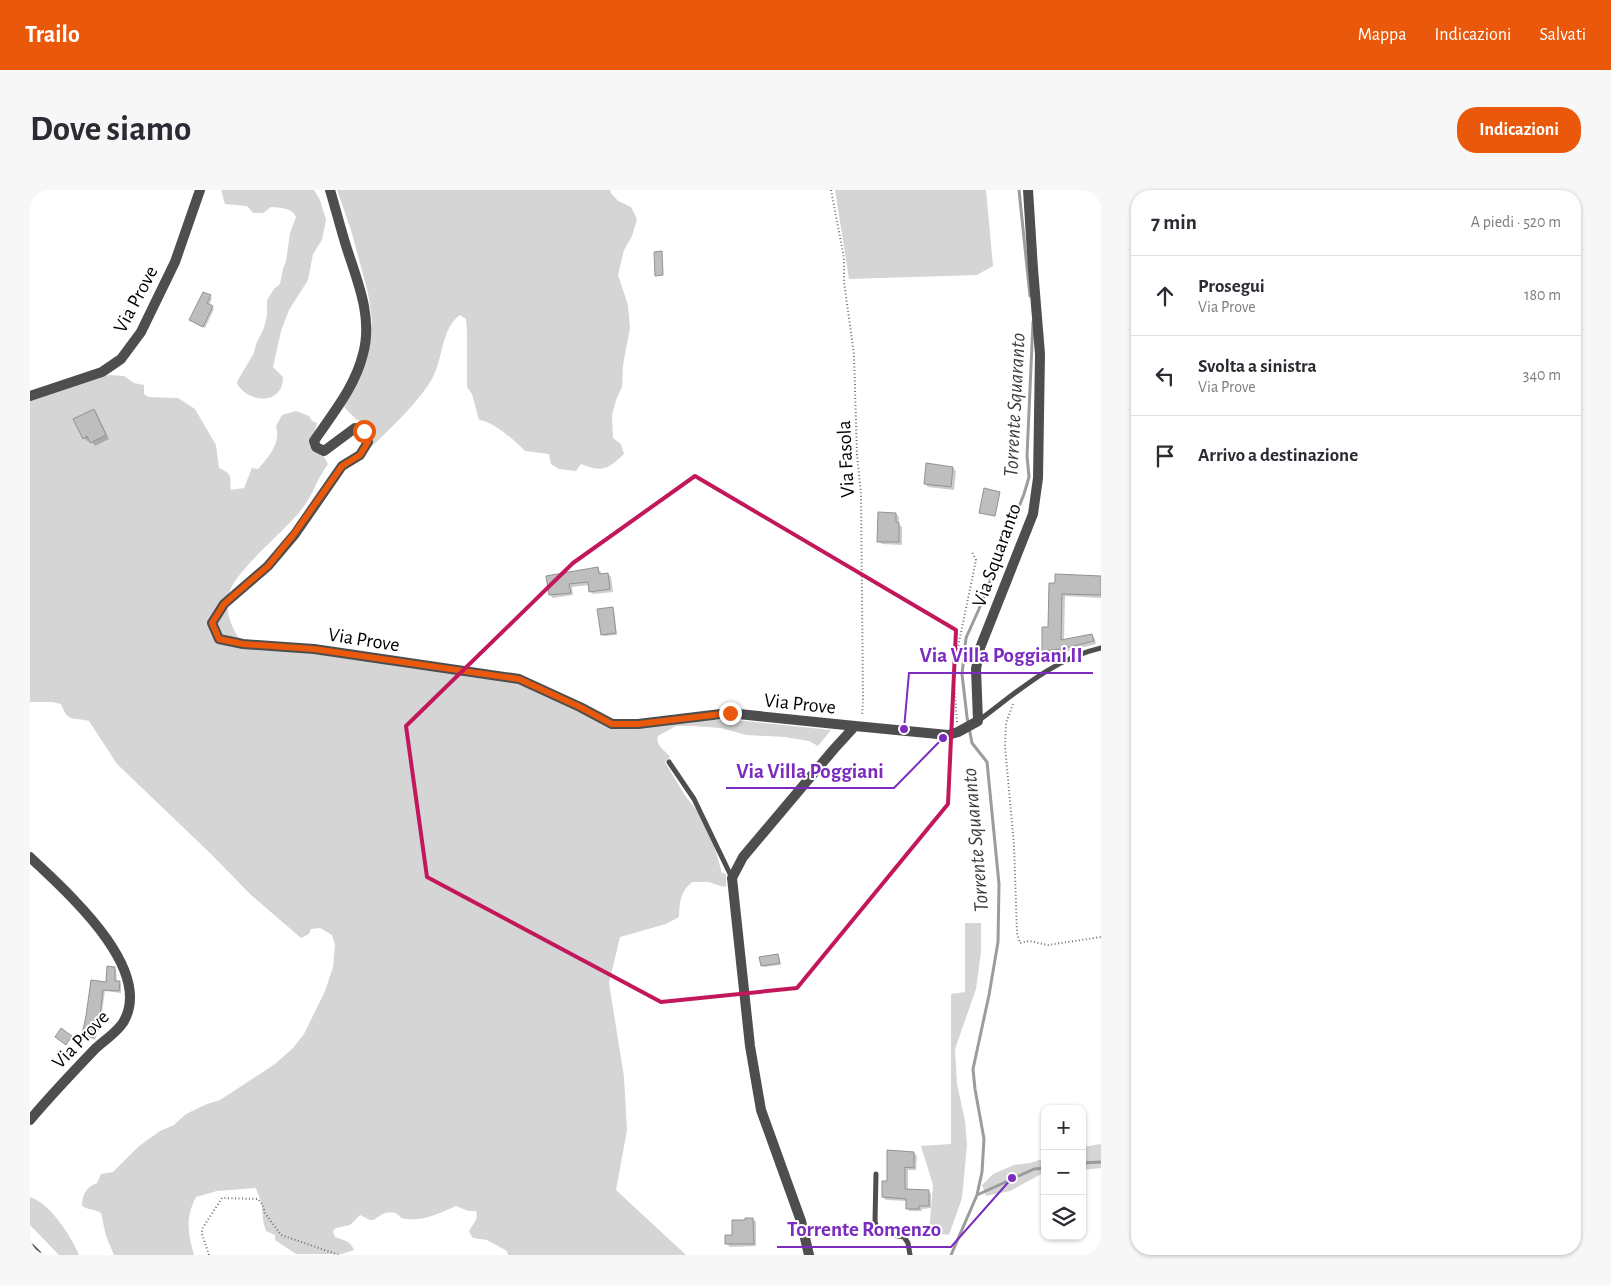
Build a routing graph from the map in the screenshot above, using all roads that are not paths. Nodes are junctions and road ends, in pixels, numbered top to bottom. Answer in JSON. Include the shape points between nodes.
{"nodes":[{"id":1,"x":200,"y":190,"type":"edge"},
{"id":2,"x":330,"y":190,"type":"edge"},
{"id":3,"x":1028,"y":190,"type":"edge"},
{"id":4,"x":30,"y":396,"type":"edge"},
{"id":5,"x":1101,"y":648,"type":"edge"},
{"id":6,"x":978,"y":721,"type":"junction"},
{"id":7,"x":855,"y":726,"type":"junction"},
{"id":8,"x":669,"y":762,"type":"dead end"},
{"id":9,"x":30,"y":857,"type":"edge"},
{"id":10,"x":732,"y":878,"type":"junction"},
{"id":11,"x":30,"y":1120,"type":"edge"},
{"id":12,"x":876,"y":1174,"type":"dead end"},
{"id":13,"x":30,"y":1248,"type":"edge"},
{"id":14,"x":37,"y":1255,"type":"edge"},
{"id":15,"x":809,"y":1255,"type":"edge"},
{"id":16,"x":910,"y":1255,"type":"edge"}],
"edges":[{"from":1,"to":4,"type":"street","name":"Via Prove","via":[[175,262],[141,332],[121,359],[102,372]]},
{"from":2,"to":7,"type":"street","name":"Via Prove","via":[[363,294],[366,327],[364,353],[354,379],[337,411],[314,441],[316,447],[324,451],[356,428],[364,431],[368,442],[360,455],[342,466],[268,566],[224,604],[212,623],[219,639],[314,649],[519,679],[612,724],[730,713]]},
{"from":3,"to":6,"type":"street","name":"Via Squaranto","via":[[1040,354],[1038,478],[1032,514],[980,648],[976,670]]},
{"from":5,"to":6,"type":"lane","via":[[1081,652],[1050,668]]},
{"from":6,"to":7,"type":"street","via":[[948,735]]},
{"from":7,"to":10,"type":"street","via":[[743,857]]},
{"from":8,"to":10,"type":"lane","via":[[694,800]]},
{"from":9,"to":11,"type":"street","name":"Via Prove","via":[[74,899],[103,933],[121,961],[129,986],[124,1022],[57,1088]]},
{"from":10,"to":15,"type":"street","via":[[750,1046],[761,1110],[801,1221]]},
{"from":12,"to":16,"type":"lane","via":[[877,1229],[904,1238]]},
{"from":13,"to":14,"type":"street"}]}
